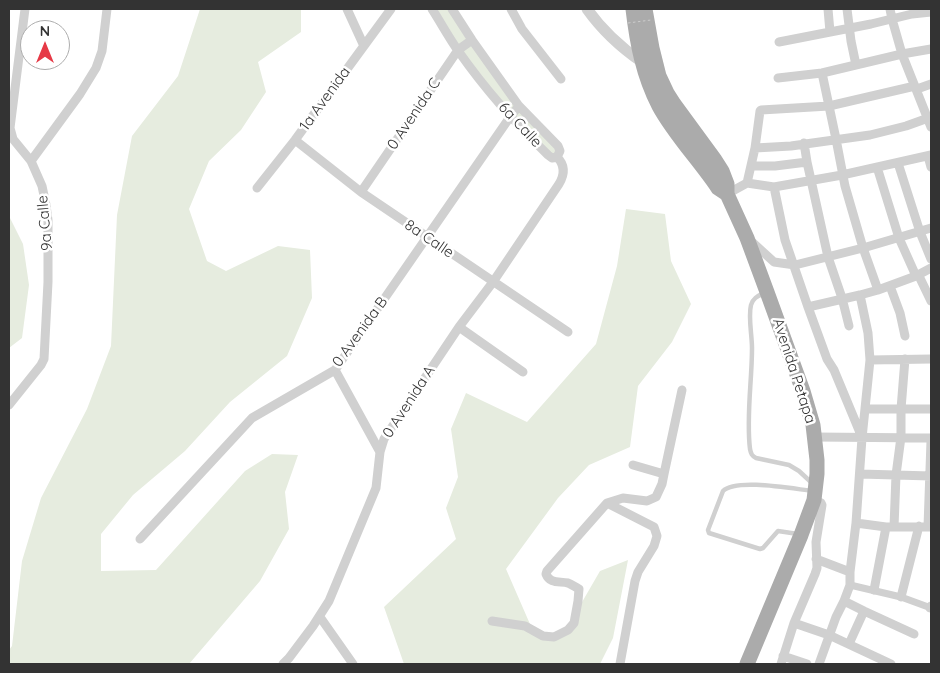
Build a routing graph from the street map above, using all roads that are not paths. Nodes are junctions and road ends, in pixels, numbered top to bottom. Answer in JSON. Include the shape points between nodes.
{"nodes":[{"id":1,"x":25,"y":9,"type":"edge"},
{"id":2,"x":107,"y":9,"type":"edge"},
{"id":3,"x":347,"y":9,"type":"edge"},
{"id":4,"x":391,"y":9,"type":"edge"},
{"id":5,"x":432,"y":9,"type":"edge"},
{"id":6,"x":452,"y":9,"type":"edge"},
{"id":7,"x":511,"y":9,"type":"edge"},
{"id":8,"x":587,"y":9,"type":"edge"},
{"id":9,"x":828,"y":9,"type":"edge"},
{"id":10,"x":847,"y":9,"type":"edge"},
{"id":11,"x":890,"y":9,"type":"edge"},
{"id":12,"x":931,"y":12,"type":"edge"},
{"id":13,"x":648,"y":14,"type":"edge"},
{"id":14,"x":630,"y":16,"type":"edge"},
{"id":15,"x":892,"y":19,"type":"junction"},
{"id":16,"x":850,"y":28,"type":"junction"},
{"id":17,"x":830,"y":32,"type":"junction"},
{"id":18,"x":472,"y":40,"type":"junction"},
{"id":19,"x":779,"y":42,"type":"dead end"},
{"id":20,"x":364,"y":46,"type":"junction"},
{"id":21,"x":931,"y":49,"type":"edge"},
{"id":22,"x":458,"y":50,"type":"junction"},
{"id":23,"x":902,"y":54,"type":"junction"},
{"id":24,"x":648,"y":61,"type":"junction"},
{"id":25,"x":856,"y":65,"type":"junction"},
{"id":26,"x":822,"y":73,"type":"junction"},
{"id":27,"x":778,"y":78,"type":"dead end"},
{"id":28,"x":560,"y":79,"type":"dead end"},
{"id":29,"x":931,"y":84,"type":"edge"},
{"id":30,"x":916,"y":87,"type":"junction"},
{"id":31,"x":519,"y":106,"type":"junction"},
{"id":32,"x":829,"y":106,"type":"junction"},
{"id":33,"x":510,"y":117,"type":"junction"},
{"id":34,"x":930,"y":121,"type":"edge"},
{"id":35,"x":836,"y":139,"type":"junction"},
{"id":36,"x":294,"y":140,"type":"junction"},
{"id":37,"x":804,"y":143,"type":"junction"},
{"id":38,"x":755,"y":148,"type":"junction"},
{"id":39,"x":929,"y":155,"type":"edge"},
{"id":40,"x":557,"y":156,"type":"junction"},
{"id":41,"x":30,"y":161,"type":"junction"},
{"id":42,"x":807,"y":162,"type":"junction"},
{"id":43,"x":898,"y":163,"type":"junction"},
{"id":44,"x":751,"y":166,"type":"junction"},
{"id":45,"x":877,"y":167,"type":"junction"},
{"id":46,"x":931,"y":167,"type":"edge"},
{"id":47,"x":842,"y":175,"type":"junction"},
{"id":48,"x":811,"y":181,"type":"junction"},
{"id":49,"x":746,"y":183,"type":"junction"},
{"id":50,"x":774,"y":186,"type":"junction"},
{"id":51,"x":257,"y":188,"type":"dead end"},
{"id":52,"x":361,"y":192,"type":"junction"},
{"id":53,"x":727,"y":194,"type":"junction"},
{"id":54,"x":931,"y":228,"type":"edge"},
{"id":55,"x":920,"y":232,"type":"junction"},
{"id":56,"x":427,"y":238,"type":"junction"},
{"id":57,"x":747,"y":238,"type":"junction"},
{"id":58,"x":899,"y":238,"type":"junction"},
{"id":59,"x":863,"y":248,"type":"junction"},
{"id":60,"x":828,"y":257,"type":"junction"},
{"id":61,"x":931,"y":259,"type":"edge"},
{"id":62,"x":794,"y":266,"type":"junction"},
{"id":63,"x":931,"y":268,"type":"edge"},
{"id":64,"x":917,"y":275,"type":"junction"},
{"id":65,"x":493,"y":282,"type":"junction"},
{"id":66,"x":890,"y":286,"type":"junction"},
{"id":67,"x":878,"y":290,"type":"junction"},
{"id":68,"x":767,"y":292,"type":"junction"},
{"id":69,"x":860,"y":295,"type":"junction"},
{"id":70,"x":842,"y":298,"type":"junction"},
{"id":71,"x":931,"y":301,"type":"edge"},
{"id":72,"x":808,"y":306,"type":"junction"},
{"id":73,"x":849,"y":326,"type":"dead end"},
{"id":74,"x":459,"y":327,"type":"junction"},
{"id":75,"x":568,"y":332,"type":"dead end"},
{"id":76,"x":905,"y":336,"type":"dead end"},
{"id":77,"x":905,"y":359,"type":"junction"},
{"id":78,"x":931,"y":359,"type":"edge"},
{"id":79,"x":870,"y":360,"type":"junction"},
{"id":80,"x":335,"y":370,"type":"junction"},
{"id":81,"x":523,"y":372,"type":"dead end"},
{"id":82,"x":682,"y":390,"type":"dead end"},
{"id":83,"x":9,"y":405,"type":"edge"},
{"id":84,"x":865,"y":409,"type":"junction"},
{"id":85,"x":901,"y":409,"type":"junction"},
{"id":86,"x":931,"y":409,"type":"edge"},
{"id":87,"x":814,"y":437,"type":"junction"},
{"id":88,"x":901,"y":437,"type":"junction"},
{"id":89,"x":862,"y":438,"type":"junction"},
{"id":90,"x":931,"y":439,"type":"edge"},
{"id":91,"x":380,"y":452,"type":"junction"},
{"id":92,"x":633,"y":465,"type":"dead end"},
{"id":93,"x":664,"y":474,"type":"junction"},
{"id":94,"x":860,"y":474,"type":"junction"},
{"id":95,"x":896,"y":475,"type":"junction"},
{"id":96,"x":930,"y":476,"type":"edge"},
{"id":97,"x":815,"y":493,"type":"junction"},
{"id":98,"x":607,"y":503,"type":"junction"},
{"id":99,"x":856,"y":523,"type":"junction"},
{"id":100,"x":926,"y":526,"type":"edge"},
{"id":101,"x":890,"y":527,"type":"junction"},
{"id":102,"x":801,"y":535,"type":"junction"},
{"id":103,"x":140,"y":539,"type":"dead end"},
{"id":104,"x":816,"y":542,"type":"junction"},
{"id":105,"x":816,"y":559,"type":"junction"},
{"id":106,"x":850,"y":572,"type":"junction"},
{"id":107,"x":850,"y":584,"type":"junction"},
{"id":108,"x":874,"y":590,"type":"junction"},
{"id":109,"x":901,"y":597,"type":"junction"},
{"id":110,"x":844,"y":601,"type":"junction"},
{"id":111,"x":931,"y":607,"type":"edge"},
{"id":112,"x":864,"y":611,"type":"junction"},
{"id":113,"x":320,"y":617,"type":"junction"},
{"id":114,"x":492,"y":621,"type":"dead end"},
{"id":115,"x":794,"y":623,"type":"junction"},
{"id":116,"x":914,"y":634,"type":"dead end"},
{"id":117,"x":829,"y":635,"type":"junction"},
{"id":118,"x":849,"y":644,"type":"junction"},
{"id":119,"x":782,"y":660,"type":"edge"},
{"id":120,"x":283,"y":664,"type":"edge"},
{"id":121,"x":352,"y":664,"type":"edge"},
{"id":122,"x":620,"y":664,"type":"edge"},
{"id":123,"x":747,"y":664,"type":"edge"},
{"id":124,"x":807,"y":664,"type":"edge"},
{"id":125,"x":819,"y":664,"type":"edge"},
{"id":126,"x":891,"y":664,"type":"edge"}],
"edges":[{"from":1,"to":41,"type":"street","name":"9a Calle","via":[[10,128],[13,139]]},
{"from":2,"to":41,"type":"street","via":[[100,60],[92,76]]},
{"from":3,"to":20,"type":"street"},
{"from":4,"to":20,"type":"street","name":"1a Avenida"},
{"from":5,"to":22,"type":"street","name":"6a Calle"},
{"from":6,"to":18,"type":"street","name":"6a Calle"},
{"from":7,"to":28,"type":"street"},
{"from":8,"to":24,"type":"street","via":[[616,42]]},
{"from":9,"to":17,"type":"street"},
{"from":10,"to":16,"type":"street"},
{"from":11,"to":15,"type":"street"},
{"from":12,"to":15,"type":"street"},
{"from":13,"to":24,"type":"main road","name":"Avenida Petapa"},
{"from":14,"to":24,"type":"main road","name":"Avenida Petapa","via":[[638,44]]},
{"from":15,"to":16,"type":"street"},
{"from":15,"to":23,"type":"street"},
{"from":16,"to":17,"type":"street"},
{"from":16,"to":25,"type":"street"},
{"from":17,"to":19,"type":"street"},
{"from":18,"to":22,"type":"street","name":"0 Avenida C"},
{"from":18,"to":31,"type":"street","name":"6a Calle"},
{"from":20,"to":36,"type":"street","name":"1a Avenida"},
{"from":21,"to":23,"type":"street"},
{"from":22,"to":33,"type":"street","name":"6a Calle"},
{"from":22,"to":52,"type":"street","name":"0 Avenida C"},
{"from":23,"to":25,"type":"street"},
{"from":23,"to":30,"type":"street"},
{"from":24,"to":53,"type":"main road","name":"Avenida Petapa","via":[[722,171]]},
{"from":25,"to":26,"type":"street"},
{"from":26,"to":27,"type":"street"},
{"from":26,"to":32,"type":"street"},
{"from":29,"to":30,"type":"street"},
{"from":30,"to":32,"type":"street"},
{"from":30,"to":34,"type":"street"},
{"from":31,"to":33,"type":"street","name":"0 Avenida B"},
{"from":31,"to":40,"type":"street","name":"6a Calle","via":[[558,146]]},
{"from":32,"to":35,"type":"street"},
{"from":32,"to":38,"type":"street","via":[[761,110]]},
{"from":33,"to":40,"type":"street","name":"6a Calle","via":[[548,155],[552,158]]},
{"from":33,"to":56,"type":"street","name":"0 Avenida B"},
{"from":34,"to":35,"type":"street"},
{"from":35,"to":37,"type":"street"},
{"from":35,"to":47,"type":"street"},
{"from":36,"to":51,"type":"street","name":"1a Avenida"},
{"from":36,"to":52,"type":"street","name":"8a Calle"},
{"from":37,"to":38,"type":"street"},
{"from":37,"to":42,"type":"street"},
{"from":38,"to":44,"type":"street"},
{"from":39,"to":43,"type":"street"},
{"from":39,"to":46,"type":"street"},
{"from":40,"to":65,"type":"street","name":"0 Avenida A","via":[[564,170],[562,179]]},
{"from":41,"to":83,"type":"street","name":"9a Calle","via":[[42,186],[48,220],[44,359]]},
{"from":42,"to":44,"type":"street"},
{"from":42,"to":48,"type":"street"},
{"from":43,"to":45,"type":"street"},
{"from":43,"to":55,"type":"street"},
{"from":44,"to":49,"type":"street"},
{"from":45,"to":47,"type":"street"},
{"from":45,"to":58,"type":"street"},
{"from":47,"to":48,"type":"street"},
{"from":47,"to":59,"type":"street"},
{"from":48,"to":50,"type":"street"},
{"from":48,"to":60,"type":"street"},
{"from":49,"to":50,"type":"street"},
{"from":49,"to":53,"type":"street"},
{"from":50,"to":62,"type":"street"},
{"from":52,"to":56,"type":"street","name":"8a Calle"},
{"from":53,"to":57,"type":"main road","name":"Avenida Petapa"},
{"from":54,"to":55,"type":"street"},
{"from":55,"to":58,"type":"street"},
{"from":55,"to":61,"type":"street"},
{"from":56,"to":65,"type":"street","name":"8a Calle"},
{"from":56,"to":80,"type":"street","name":"0 Avenida B"},
{"from":57,"to":62,"type":"street","via":[[774,262]]},
{"from":57,"to":68,"type":"main road","name":"Avenida Petapa"},
{"from":58,"to":59,"type":"street"},
{"from":58,"to":64,"type":"street"},
{"from":59,"to":60,"type":"street"},
{"from":59,"to":67,"type":"street"},
{"from":60,"to":62,"type":"street"},
{"from":60,"to":70,"type":"street"},
{"from":62,"to":72,"type":"street"},
{"from":63,"to":64,"type":"street"},
{"from":64,"to":66,"type":"street"},
{"from":64,"to":71,"type":"street"},
{"from":65,"to":74,"type":"street","name":"0 Avenida A"},
{"from":65,"to":75,"type":"street","name":"8a Calle"},
{"from":66,"to":67,"type":"street"},
{"from":66,"to":76,"type":"street"},
{"from":67,"to":69,"type":"street"},
{"from":68,"to":87,"type":"main road","name":"Avenida Petapa","via":[[803,391]]},
{"from":68,"to":97,"type":"lane","via":[[757,296],[750,309],[750,451],[756,458],[789,465],[799,471]]},
{"from":69,"to":70,"type":"street"},
{"from":69,"to":79,"type":"street"},
{"from":70,"to":72,"type":"street"},
{"from":70,"to":73,"type":"street"},
{"from":72,"to":89,"type":"street"},
{"from":74,"to":81,"type":"street"},
{"from":74,"to":91,"type":"street","name":"0 Avenida A","via":[[384,440]]},
{"from":77,"to":78,"type":"street"},
{"from":77,"to":79,"type":"street"},
{"from":77,"to":85,"type":"street"},
{"from":79,"to":84,"type":"street"},
{"from":80,"to":91,"type":"street"},
{"from":80,"to":103,"type":"street","name":"0 Avenida B","via":[[252,418]]},
{"from":82,"to":93,"type":"street"},
{"from":84,"to":85,"type":"street"},
{"from":84,"to":89,"type":"street"},
{"from":85,"to":86,"type":"street"},
{"from":85,"to":88,"type":"street"},
{"from":87,"to":89,"type":"street"},
{"from":87,"to":97,"type":"main road","name":"Avenida Petapa","via":[[817,460]]},
{"from":88,"to":89,"type":"street"},
{"from":88,"to":90,"type":"street"},
{"from":88,"to":95,"type":"street"},
{"from":89,"to":94,"type":"street"},
{"from":90,"to":96,"type":"street"},
{"from":91,"to":113,"type":"street","name":"0 Avenida A","via":[[376,488]]},
{"from":92,"to":93,"type":"street"},
{"from":93,"to":98,"type":"street","via":[[656,497],[651,500],[623,498]]},
{"from":94,"to":95,"type":"street"},
{"from":94,"to":99,"type":"street"},
{"from":95,"to":96,"type":"street"},
{"from":95,"to":101,"type":"street"},
{"from":96,"to":100,"type":"street"},
{"from":97,"to":102,"type":"main road","name":"Avenida Petapa"},
{"from":97,"to":102,"type":"lane","via":[[767,486],[727,487],[708,530],[708,533],[760,549],[778,530]]},
{"from":97,"to":104,"type":"street","via":[[822,505]]},
{"from":98,"to":114,"type":"street","via":[[546,574],[551,581],[579,589],[574,623],[568,630],[554,636],[543,636],[525,626]]},
{"from":98,"to":122,"type":"street","via":[[654,528],[657,536],[635,581]]},
{"from":99,"to":101,"type":"street"},
{"from":99,"to":106,"type":"street"},
{"from":100,"to":101,"type":"street"},
{"from":100,"to":109,"type":"street"},
{"from":101,"to":108,"type":"street"},
{"from":102,"to":104,"type":"street"},
{"from":102,"to":123,"type":"main road","name":"Avenida Petapa"},
{"from":104,"to":105,"type":"street"},
{"from":105,"to":106,"type":"street"},
{"from":105,"to":115,"type":"street","via":[[815,574]]},
{"from":106,"to":107,"type":"street"},
{"from":107,"to":108,"type":"street"},
{"from":107,"to":110,"type":"street"},
{"from":108,"to":109,"type":"street"},
{"from":109,"to":111,"type":"street"},
{"from":110,"to":112,"type":"street"},
{"from":110,"to":117,"type":"street"},
{"from":112,"to":116,"type":"street"},
{"from":112,"to":118,"type":"street"},
{"from":113,"to":120,"type":"street","name":"0 Avenida A"},
{"from":113,"to":121,"type":"street"},
{"from":115,"to":117,"type":"street"},
{"from":115,"to":119,"type":"street"},
{"from":117,"to":118,"type":"street"},
{"from":117,"to":125,"type":"street"},
{"from":118,"to":126,"type":"street"},
{"from":119,"to":124,"type":"street"}]}
